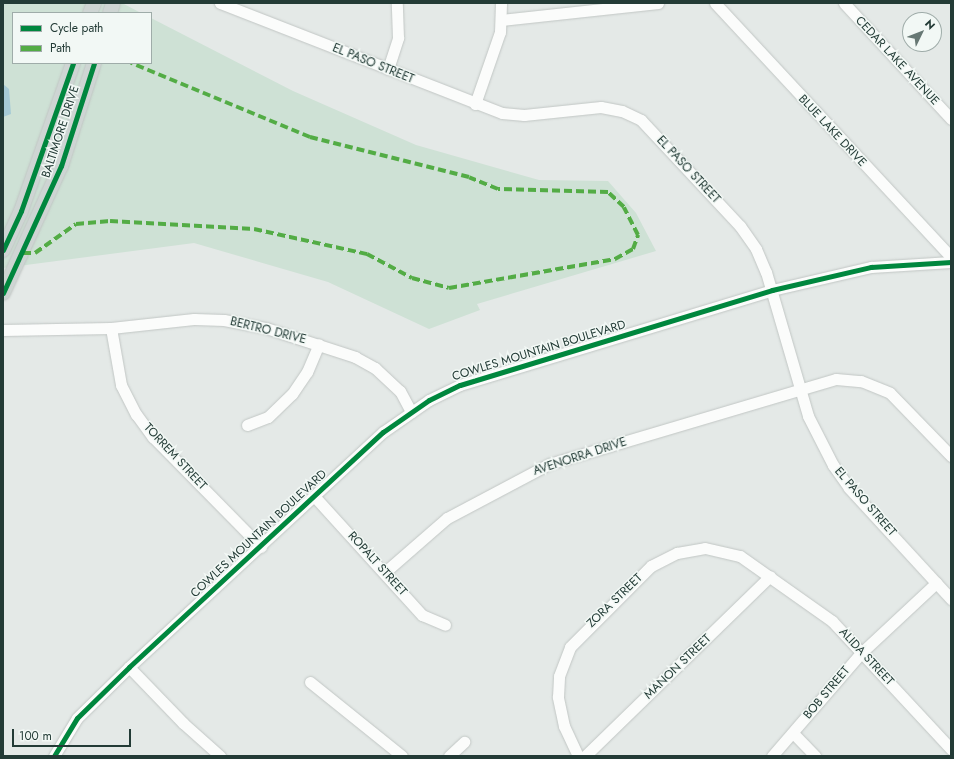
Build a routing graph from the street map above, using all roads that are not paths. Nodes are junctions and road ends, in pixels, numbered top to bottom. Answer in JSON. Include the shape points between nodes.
{"nodes":[{"id":1,"x":220,"y":3,"type":"edge"},
{"id":2,"x":397,"y":3,"type":"edge"},
{"id":3,"x":501,"y":3,"type":"edge"},
{"id":4,"x":658,"y":3,"type":"edge"},
{"id":5,"x":715,"y":3,"type":"edge"},
{"id":6,"x":844,"y":3,"type":"edge"},
{"id":7,"x":501,"y":20,"type":"junction"},
{"id":8,"x":73,"y":64,"type":"edge"},
{"id":9,"x":94,"y":64,"type":"edge"},
{"id":10,"x":388,"y":70,"type":"junction"},
{"id":11,"x":475,"y":104,"type":"junction"},
{"id":12,"x":951,"y":119,"type":"edge"},
{"id":13,"x":3,"y":250,"type":"edge"},
{"id":14,"x":951,"y":257,"type":"edge"},
{"id":15,"x":951,"y":262,"type":"edge"},
{"id":16,"x":772,"y":290,"type":"junction"},
{"id":17,"x":3,"y":293,"type":"edge"},
{"id":18,"x":111,"y":328,"type":"junction"},
{"id":19,"x":3,"y":330,"type":"edge"},
{"id":20,"x":319,"y":344,"type":"junction"},
{"id":21,"x":800,"y":390,"type":"junction"},
{"id":22,"x":411,"y":412,"type":"junction"},
{"id":23,"x":247,"y":425,"type":"dead end"},
{"id":24,"x":951,"y":456,"type":"edge"},
{"id":25,"x":314,"y":496,"type":"junction"},
{"id":26,"x":261,"y":547,"type":"junction"},
{"id":27,"x":385,"y":572,"type":"junction"},
{"id":28,"x":770,"y":576,"type":"junction"},
{"id":29,"x":936,"y":583,"type":"junction"},
{"id":30,"x":951,"y":598,"type":"edge"},
{"id":31,"x":445,"y":625,"type":"dead end"},
{"id":32,"x":862,"y":653,"type":"junction"},
{"id":33,"x":129,"y":666,"type":"junction"},
{"id":34,"x":310,"y":682,"type":"dead end"},
{"id":35,"x":794,"y":733,"type":"junction"},
{"id":36,"x":464,"y":742,"type":"dead end"},
{"id":37,"x":951,"y":749,"type":"edge"},
{"id":38,"x":54,"y":756,"type":"edge"},
{"id":39,"x":220,"y":756,"type":"edge"},
{"id":40,"x":402,"y":756,"type":"edge"},
{"id":41,"x":449,"y":756,"type":"edge"},
{"id":42,"x":578,"y":756,"type":"edge"},
{"id":43,"x":585,"y":756,"type":"edge"},
{"id":44,"x":772,"y":756,"type":"edge"},
{"id":45,"x":814,"y":756,"type":"edge"}],
"edges":[{"from":1,"to":10,"type":"street","name":"EL PASO STREET"},
{"from":2,"to":10,"type":"street","via":[[398,38]]},
{"from":3,"to":7,"type":"street"},
{"from":4,"to":7,"type":"street"},
{"from":5,"to":14,"type":"street","name":"BLUE LAKE DRIVE"},
{"from":6,"to":12,"type":"street","name":"CEDAR LAKE AVENUE"},
{"from":7,"to":11,"type":"street","via":[[500,32]]},
{"from":8,"to":13,"type":"main road","name":"BALTIMORE DRIVE","via":[[21,211]]},
{"from":9,"to":17,"type":"main road","name":"BALTIMORE DRIVE","via":[[62,166]]},
{"from":10,"to":11,"type":"street","name":"EL PASO STREET"},
{"from":11,"to":16,"type":"street","name":"EL PASO STREET","via":[[502,113],[524,115],[601,107],[635,117],[740,226],[756,249]]},
{"from":15,"to":16,"type":"street","name":"COWLES MOUNTAIN BOULEVARD","via":[[871,267]]},
{"from":16,"to":21,"type":"street","name":"EL PASO STREET"},
{"from":16,"to":22,"type":"street","name":"COWLES MOUNTAIN BOULEVARD","via":[[460,384]]},
{"from":18,"to":19,"type":"street","name":"BERTRO DRIVE"},
{"from":18,"to":20,"type":"street","name":"BERTRO DRIVE","via":[[224,320]]},
{"from":18,"to":26,"type":"street","name":"TORREM STREET","via":[[121,385],[136,414],[153,437]]},
{"from":20,"to":22,"type":"street","name":"BERTRO DRIVE","via":[[375,368],[400,391]]},
{"from":20,"to":23,"type":"street","via":[[307,372],[292,394],[268,417]]},
{"from":21,"to":24,"type":"street","name":"AVENORRA DRIVE","via":[[836,379],[881,388],[899,398]]},
{"from":21,"to":27,"type":"street","name":"AVENORRA DRIVE","via":[[549,464],[446,518]]},
{"from":21,"to":29,"type":"street","name":"EL PASO STREET","via":[[813,429],[840,477]]},
{"from":22,"to":25,"type":"street","name":"COWLES MOUNTAIN BOULEVARD","via":[[383,432]]},
{"from":25,"to":26,"type":"street","name":"COWLES MOUNTAIN BOULEVARD"},
{"from":25,"to":27,"type":"street","name":"ROPALT STREET"},
{"from":26,"to":33,"type":"street","name":"COWLES MOUNTAIN BOULEVARD"},
{"from":27,"to":31,"type":"street","name":"ROPALT STREET","via":[[422,615]]},
{"from":28,"to":32,"type":"street","name":"ALIDA STREET","via":[[832,621]]},
{"from":28,"to":42,"type":"street","name":"ZORA STREET","via":[[740,556],[714,549],[686,550],[651,566],[577,638],[565,656],[559,676],[559,707]]},
{"from":28,"to":43,"type":"street","name":"MANON STREET"},
{"from":29,"to":30,"type":"street","name":"EL PASO STREET"},
{"from":29,"to":32,"type":"street","name":"BOB STREET"},
{"from":32,"to":35,"type":"street","name":"BOB STREET"},
{"from":32,"to":37,"type":"street","name":"ALIDA STREET"},
{"from":33,"to":38,"type":"street","name":"COWLES MOUNTAIN BOULEVARD","via":[[77,718]]},
{"from":33,"to":39,"type":"street","via":[[183,723]]},
{"from":34,"to":40,"type":"street"},
{"from":35,"to":44,"type":"street","name":"BOB STREET"},
{"from":35,"to":45,"type":"street"},
{"from":36,"to":41,"type":"street"}]}
